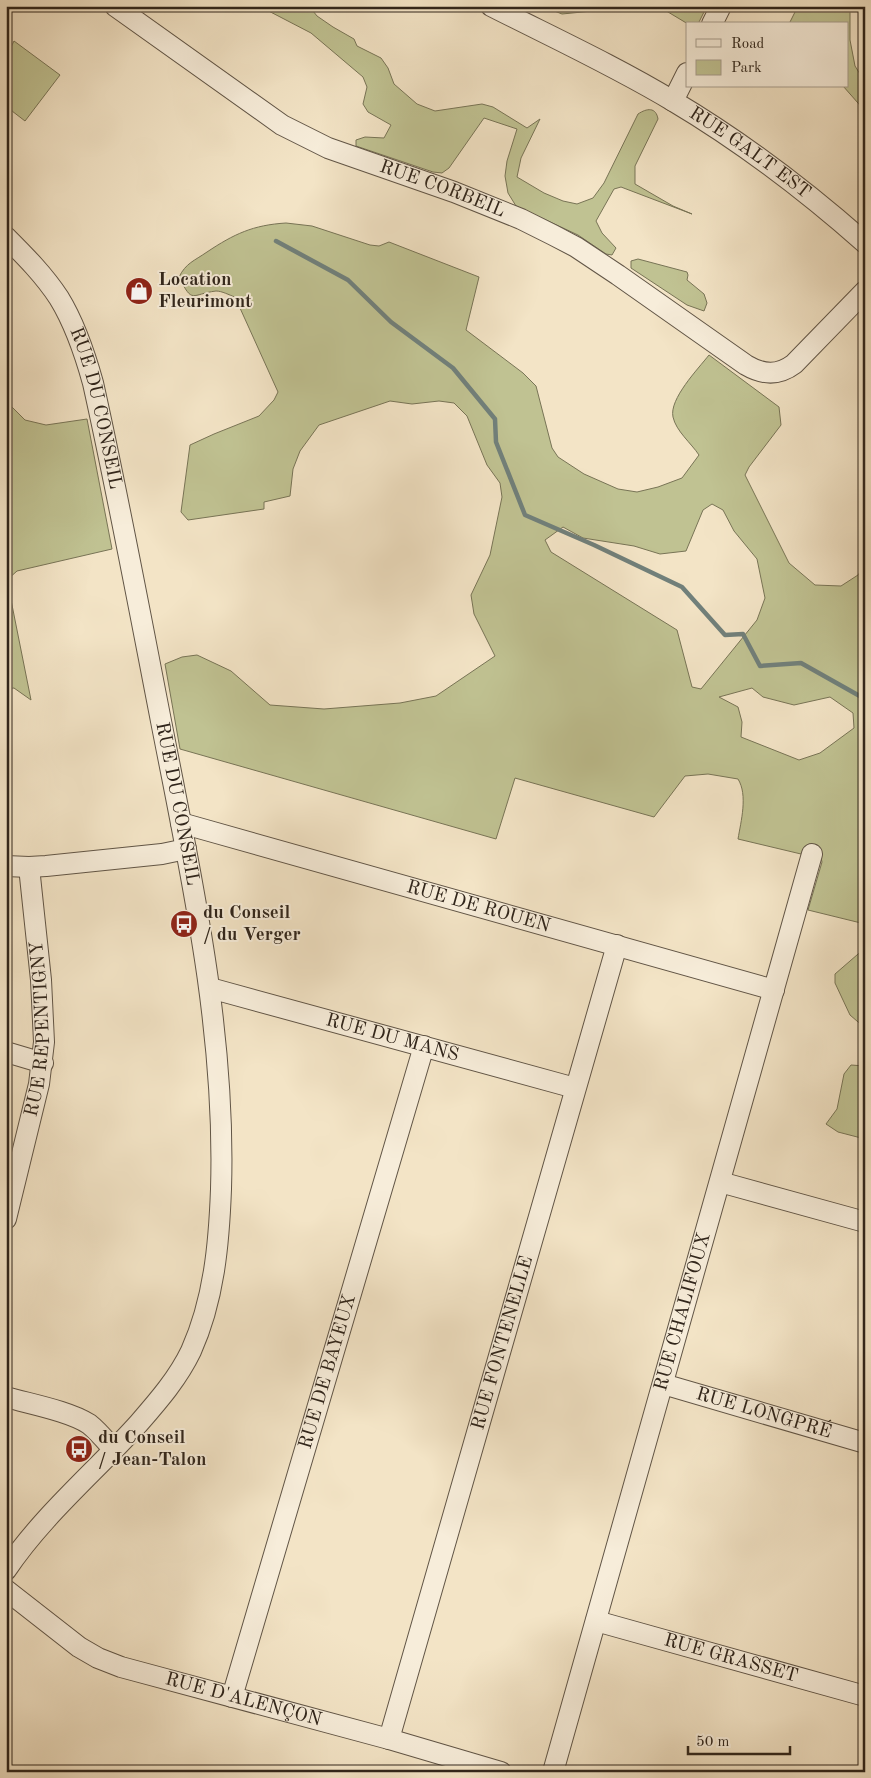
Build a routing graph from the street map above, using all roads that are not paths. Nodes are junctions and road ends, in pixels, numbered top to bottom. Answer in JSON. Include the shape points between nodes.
{"nodes":[{"id":1,"x":115,"y":6,"type":"edge"},
{"id":2,"x":491,"y":6,"type":"edge"},
{"id":3,"x":721,"y":6,"type":"edge"},
{"id":4,"x":713,"y":22,"type":"edge"},
{"id":5,"x":686,"y":75,"type":"edge"},
{"id":6,"x":673,"y":101,"type":"junction"},
{"id":7,"x":6,"y":237,"type":"edge"},
{"id":8,"x":865,"y":243,"type":"edge"},
{"id":9,"x":865,"y":291,"type":"edge"},
{"id":10,"x":182,"y":823,"type":"junction"},
{"id":11,"x":186,"y":849,"type":"junction"},
{"id":12,"x":812,"y":854,"type":"dead end"},
{"id":13,"x":6,"y":866,"type":"edge"},
{"id":14,"x":29,"y":867,"type":"junction"},
{"id":15,"x":617,"y":945,"type":"junction"},
{"id":16,"x":210,"y":988,"type":"junction"},
{"id":17,"x":774,"y":990,"type":"junction"},
{"id":18,"x":424,"y":1046,"type":"junction"},
{"id":19,"x":6,"y":1052,"type":"edge"},
{"id":20,"x":42,"y":1063,"type":"junction"},
{"id":21,"x":575,"y":1088,"type":"junction"},
{"id":22,"x":720,"y":1182,"type":"junction"},
{"id":23,"x":6,"y":1219,"type":"edge"},
{"id":24,"x":865,"y":1222,"type":"edge"},
{"id":25,"x":663,"y":1384,"type":"junction"},
{"id":26,"x":6,"y":1397,"type":"edge"},
{"id":27,"x":865,"y":1443,"type":"edge"},
{"id":28,"x":114,"y":1450,"type":"junction"},
{"id":29,"x":6,"y":1570,"type":"edge"},
{"id":30,"x":6,"y":1590,"type":"edge"},
{"id":31,"x":596,"y":1621,"type":"junction"},
{"id":32,"x":865,"y":1696,"type":"edge"},
{"id":33,"x":232,"y":1697,"type":"junction"},
{"id":34,"x":389,"y":1739,"type":"junction"},
{"id":35,"x":501,"y":1772,"type":"edge"},
{"id":36,"x":553,"y":1772,"type":"edge"}],
"edges":[{"from":1,"to":9,"type":"street","name":"RUE CORBEIL","via":[[290,129],[328,148],[454,192],[553,235],[576,247],[746,365],[761,372],[777,373],[794,364]]},
{"from":2,"to":6,"type":"street","name":"RUE GALT EST"},
{"from":3,"to":4,"type":"street"},
{"from":5,"to":6,"type":"street"},
{"from":6,"to":8,"type":"street","name":"RUE GALT EST","via":[[798,185]]},
{"from":7,"to":10,"type":"street","name":"RUE DU CONSEIL","via":[[59,298],[85,355],[108,452]]},
{"from":10,"to":11,"type":"street","name":"RUE DU CONSEIL"},
{"from":10,"to":15,"type":"street","name":"RUE DE ROUEN"},
{"from":11,"to":14,"type":"street"},
{"from":11,"to":16,"type":"street","name":"RUE DU CONSEIL"},
{"from":12,"to":17,"type":"street","name":"RUE CHALIFOUX"},
{"from":13,"to":14,"type":"street"},
{"from":14,"to":20,"type":"street","name":"RUE REPENTIGNY","via":[[43,1008]]},
{"from":15,"to":17,"type":"street","name":"RUE DE ROUEN"},
{"from":15,"to":21,"type":"street","name":"RUE FONTENELLE"},
{"from":16,"to":18,"type":"street","name":"RUE DU MANS"},
{"from":16,"to":28,"type":"street","name":"RUE DU CONSEIL","via":[[221,1139],[219,1226],[212,1286],[198,1333],[177,1376]]},
{"from":17,"to":22,"type":"street","name":"RUE CHALIFOUX"},
{"from":18,"to":21,"type":"street","name":"RUE DU MANS"},
{"from":18,"to":33,"type":"street","name":"RUE DE BAYEUX"},
{"from":19,"to":20,"type":"street"},
{"from":20,"to":23,"type":"street","name":"RUE REPENTIGNY"},
{"from":21,"to":34,"type":"street","name":"RUE FONTENELLE"},
{"from":22,"to":24,"type":"street"},
{"from":22,"to":25,"type":"street","name":"RUE CHALIFOUX"},
{"from":25,"to":27,"type":"street","name":"RUE LONGPRÉ"},
{"from":25,"to":31,"type":"street","name":"RUE CHALIFOUX"},
{"from":26,"to":28,"type":"street","via":[[74,1416],[98,1432]]},
{"from":28,"to":29,"type":"street","name":"RUE DU CONSEIL","via":[[32,1536]]},
{"from":30,"to":33,"type":"street","name":"RUE D'ALENÇON","via":[[98,1658]]},
{"from":31,"to":32,"type":"street","name":"RUE GRASSET"},
{"from":31,"to":36,"type":"street","name":"RUE CHALIFOUX"},
{"from":33,"to":34,"type":"street","name":"RUE D'ALENÇON"},
{"from":34,"to":35,"type":"street","name":"RUE D'ALENÇON"}]}
